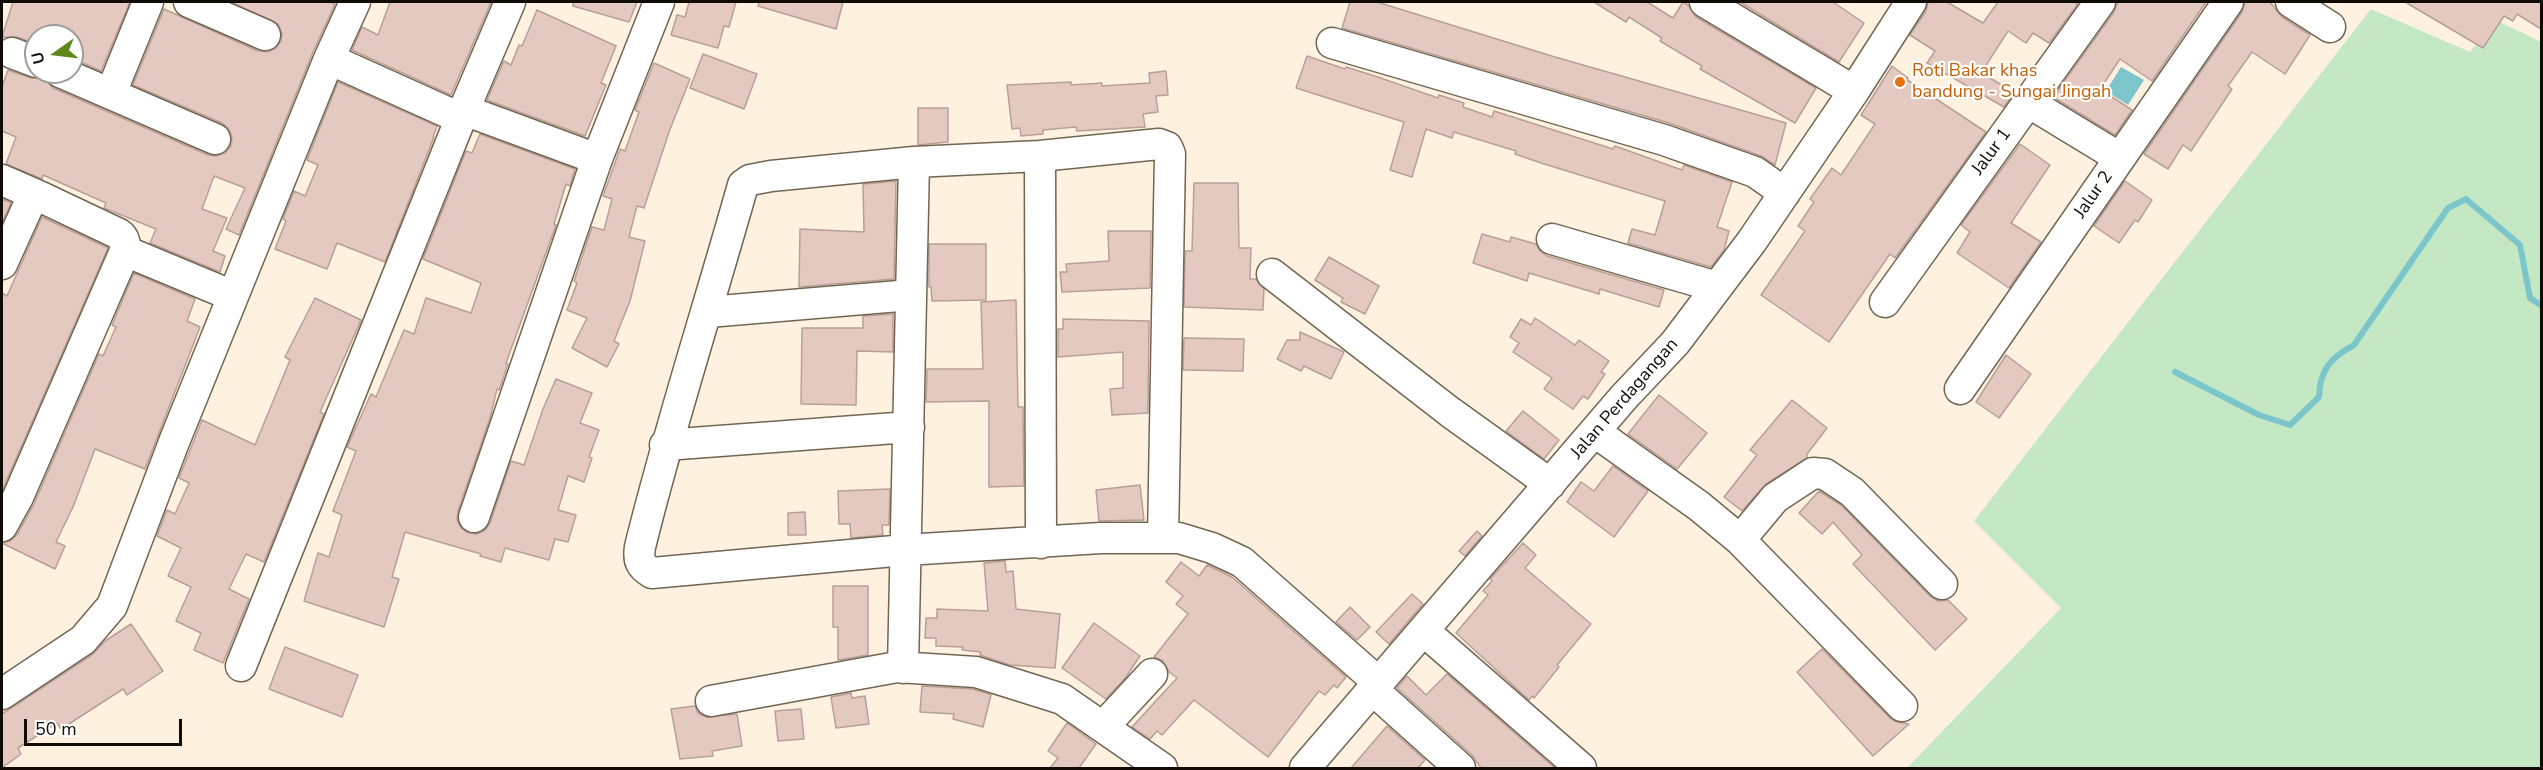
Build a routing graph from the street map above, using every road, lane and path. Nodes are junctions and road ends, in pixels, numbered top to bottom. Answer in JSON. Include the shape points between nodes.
{"nodes":[{"id":1,"x":148,"y":2,"type":"edge"},
{"id":2,"x":189,"y":2,"type":"edge"},
{"id":3,"x":355,"y":2,"type":"edge"},
{"id":4,"x":510,"y":2,"type":"edge"},
{"id":5,"x":659,"y":2,"type":"edge"},
{"id":6,"x":1705,"y":2,"type":"edge"},
{"id":7,"x":1911,"y":2,"type":"edge"},
{"id":8,"x":2100,"y":2,"type":"edge"},
{"id":9,"x":2228,"y":2,"type":"edge"},
{"id":10,"x":2291,"y":2,"type":"edge"},
{"id":11,"x":2330,"y":27,"type":"dead end"},
{"id":12,"x":266,"y":35,"type":"dead end"},
{"id":13,"x":1332,"y":44,"type":"dead end"},
{"id":14,"x":329,"y":59,"type":"junction"},
{"id":15,"x":84,"y":82,"type":"edge"},
{"id":16,"x":1854,"y":91,"type":"junction"},
{"id":17,"x":111,"y":93,"type":"junction"},
{"id":18,"x":2028,"y":102,"type":"junction"},
{"id":19,"x":462,"y":114,"type":"junction"},
{"id":20,"x":215,"y":139,"type":"dead end"},
{"id":21,"x":1040,"y":156,"type":"junction"},
{"id":22,"x":2120,"y":158,"type":"junction"},
{"id":23,"x":597,"y":159,"type":"junction"},
{"id":24,"x":915,"y":162,"type":"junction"},
{"id":25,"x":2,"y":180,"type":"edge"},
{"id":26,"x":1785,"y":193,"type":"junction"},
{"id":27,"x":41,"y":197,"type":"junction"},
{"id":28,"x":1552,"y":239,"type":"dead end"},
{"id":29,"x":125,"y":251,"type":"junction"},
{"id":30,"x":2,"y":264,"type":"edge"},
{"id":31,"x":1272,"y":274,"type":"dead end"},
{"id":32,"x":1717,"y":287,"type":"junction"},
{"id":33,"x":911,"y":295,"type":"junction"},
{"id":34,"x":233,"y":296,"type":"junction"},
{"id":35,"x":1885,"y":302,"type":"dead end"},
{"id":36,"x":708,"y":312,"type":"junction"},
{"id":37,"x":1960,"y":389,"type":"dead end"},
{"id":38,"x":909,"y":427,"type":"junction"},
{"id":39,"x":1595,"y":432,"type":"junction"},
{"id":40,"x":665,"y":445,"type":"junction"},
{"id":41,"x":1550,"y":484,"type":"junction"},
{"id":42,"x":474,"y":518,"type":"dead end"},
{"id":43,"x":2,"y":526,"type":"edge"},
{"id":44,"x":1164,"y":538,"type":"junction"},
{"id":45,"x":1740,"y":540,"type":"junction"},
{"id":46,"x":1041,"y":543,"type":"junction"},
{"id":47,"x":905,"y":550,"type":"junction"},
{"id":48,"x":1942,"y":584,"type":"dead end"},
{"id":49,"x":1424,"y":630,"type":"junction"},
{"id":50,"x":241,"y":666,"type":"dead end"},
{"id":51,"x":903,"y":668,"type":"junction"},
{"id":52,"x":1152,"y":674,"type":"dead end"},
{"id":53,"x":1376,"y":687,"type":"junction"},
{"id":54,"x":2,"y":694,"type":"edge"},
{"id":55,"x":711,"y":701,"type":"dead end"},
{"id":56,"x":1902,"y":706,"type":"dead end"},
{"id":57,"x":1103,"y":727,"type":"junction"},
{"id":58,"x":1162,"y":768,"type":"edge"},
{"id":59,"x":1305,"y":768,"type":"edge"},
{"id":60,"x":1460,"y":768,"type":"edge"},
{"id":61,"x":1581,"y":768,"type":"edge"}],
"edges":[{"from":1,"to":17,"type":"street"},
{"from":2,"to":12,"type":"street"},
{"from":3,"to":14,"type":"street"},
{"from":4,"to":19,"type":"street"},
{"from":5,"to":23,"type":"street"},
{"from":6,"to":16,"type":"street"},
{"from":7,"to":16,"type":"street","name":"Jalan Perdagangan"},
{"from":8,"to":18,"type":"street","name":"Jalur 1"},
{"from":9,"to":22,"type":"street","name":"Jalur 2"},
{"from":10,"to":11,"type":"street"},
{"from":13,"to":26,"type":"street","via":[[1664,140],[1755,172]]},
{"from":14,"to":19,"type":"street"},
{"from":14,"to":34,"type":"street"},
{"from":15,"to":17,"type":"street"},
{"from":16,"to":26,"type":"street","name":"Jalan Perdagangan"},
{"from":17,"to":20,"type":"street"},
{"from":18,"to":22,"type":"street"},
{"from":18,"to":35,"type":"street","name":"Jalur 1"},
{"from":19,"to":23,"type":"street"},
{"from":19,"to":50,"type":"street"},
{"from":21,"to":24,"type":"street"},
{"from":21,"to":44,"type":"street","via":[[1159,144],[1169,150]]},
{"from":21,"to":46,"type":"street"},
{"from":22,"to":37,"type":"street","name":"Jalur 2"},
{"from":23,"to":42,"type":"street"},
{"from":24,"to":33,"type":"street"},
{"from":24,"to":36,"type":"street","via":[[771,176],[746,182]]},
{"from":25,"to":27,"type":"street"},
{"from":26,"to":32,"type":"street","name":"Jalan Perdagangan"},
{"from":27,"to":29,"type":"street","via":[[119,234]]},
{"from":27,"to":30,"type":"street","via":[[30,202]]},
{"from":28,"to":32,"type":"street"},
{"from":29,"to":34,"type":"street"},
{"from":29,"to":43,"type":"street"},
{"from":31,"to":41,"type":"street"},
{"from":32,"to":39,"type":"street","name":"Jalan Perdagangan","via":[[1675,344]]},
{"from":33,"to":36,"type":"street"},
{"from":33,"to":38,"type":"street"},
{"from":34,"to":54,"type":"street","via":[[112,606],[83,640]]},
{"from":36,"to":40,"type":"street"},
{"from":38,"to":40,"type":"street"},
{"from":38,"to":47,"type":"street"},
{"from":39,"to":41,"type":"street","name":"Jalan Perdagangan"},
{"from":39,"to":45,"type":"street"},
{"from":40,"to":47,"type":"street","via":[[639,558],[643,568],[652,573]]},
{"from":41,"to":49,"type":"street","name":"Jalan Perdagangan"},
{"from":44,"to":46,"type":"street"},
{"from":44,"to":53,"type":"street","via":[[1179,538],[1212,548],[1242,562]]},
{"from":45,"to":48,"type":"street","via":[[1775,498],[1813,472],[1825,474],[1852,492]]},
{"from":45,"to":56,"type":"street"},
{"from":46,"to":47,"type":"street"},
{"from":47,"to":51,"type":"street"},
{"from":49,"to":53,"type":"street","name":"Jalan Perdagangan"},
{"from":49,"to":61,"type":"street"},
{"from":51,"to":55,"type":"street"},
{"from":51,"to":57,"type":"street","via":[[976,672],[1062,699]]},
{"from":52,"to":57,"type":"street"},
{"from":53,"to":59,"type":"street","name":"Jalan Perdagangan"},
{"from":53,"to":60,"type":"street"},
{"from":57,"to":58,"type":"street"}]}
